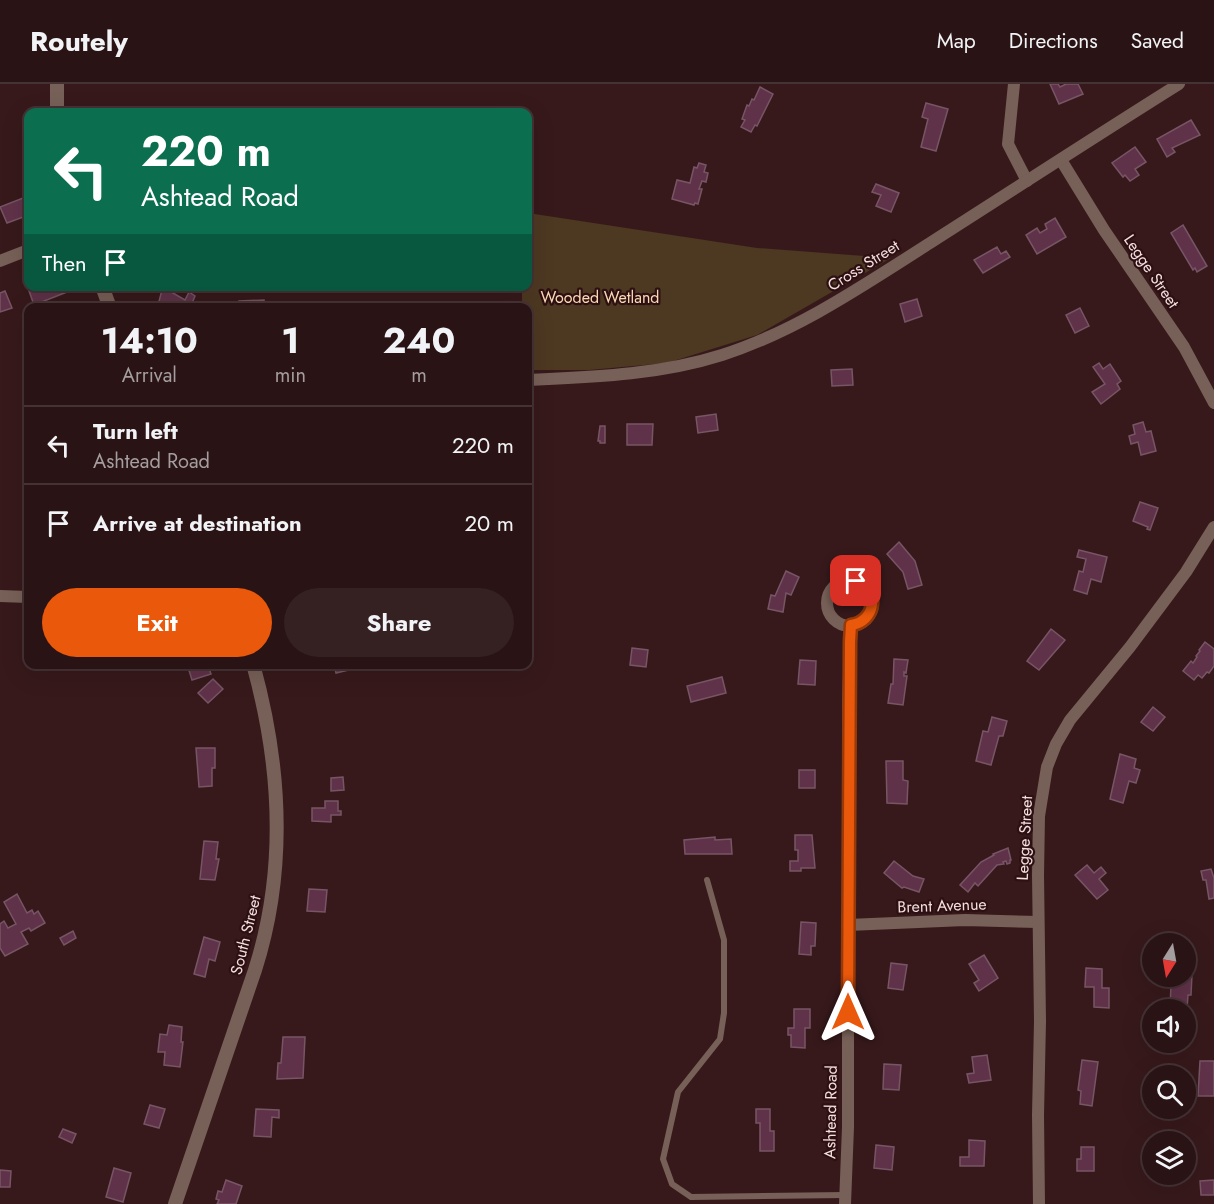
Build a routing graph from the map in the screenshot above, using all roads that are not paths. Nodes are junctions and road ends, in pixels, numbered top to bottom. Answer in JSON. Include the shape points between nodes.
{"nodes":[{"id":1,"x":57,"y":84,"type":"edge"},
{"id":2,"x":1014,"y":84,"type":"edge"},
{"id":3,"x":1179,"y":84,"type":"edge"},
{"id":4,"x":57,"y":108,"type":"edge"},
{"id":5,"x":1062,"y":160,"type":"junction"},
{"id":6,"x":1027,"y":181,"type":"junction"},
{"id":7,"x":24,"y":252,"type":"edge"},
{"id":8,"x":0,"y":261,"type":"edge"},
{"id":9,"x":532,"y":380,"type":"edge"},
{"id":10,"x":1214,"y":403,"type":"edge"},
{"id":11,"x":1214,"y":527,"type":"edge"},
{"id":12,"x":0,"y":596,"type":"edge"},
{"id":13,"x":24,"y":597,"type":"edge"},
{"id":14,"x":851,"y":625,"type":"dead end"},
{"id":15,"x":254,"y":669,"type":"edge"},
{"id":16,"x":707,"y":880,"type":"dead end"},
{"id":17,"x":1038,"y":922,"type":"junction"},
{"id":18,"x":848,"y":926,"type":"junction"},
{"id":19,"x":845,"y":1200,"type":"edge"},
{"id":20,"x":175,"y":1204,"type":"edge"},
{"id":21,"x":1039,"y":1204,"type":"edge"}],
"edges":[{"from":1,"to":4,"type":"street"},
{"from":2,"to":6,"type":"street","via":[[1008,144]]},
{"from":3,"to":5,"type":"street","name":"Cross Street"},
{"from":5,"to":6,"type":"street","name":"Cross Street"},
{"from":5,"to":10,"type":"street","name":"Legge Street","via":[[1178,339]]},
{"from":6,"to":9,"type":"street","name":"Cross Street","via":[[860,288],[753,344],[667,368]]},
{"from":7,"to":8,"type":"street"},
{"from":11,"to":17,"type":"street","name":"Legge Street","via":[[1186,572],[1070,720],[1051,755],[1039,816]]},
{"from":12,"to":13,"type":"street"},
{"from":14,"to":18,"type":"street","name":"Ashtead Road"},
{"from":15,"to":20,"type":"street","name":"South Street","via":[[275,784],[278,840],[273,899],[260,954]]},
{"from":16,"to":19,"type":"lane","via":[[724,940],[724,1013],[720,1039],[678,1092],[663,1159],[672,1184],[691,1197]]},
{"from":17,"to":18,"type":"street","name":"Brent Avenue","via":[[965,920]]},
{"from":17,"to":21,"type":"street","name":"Legge Street"},
{"from":18,"to":19,"type":"street","name":"Ashtead Road"}]}
